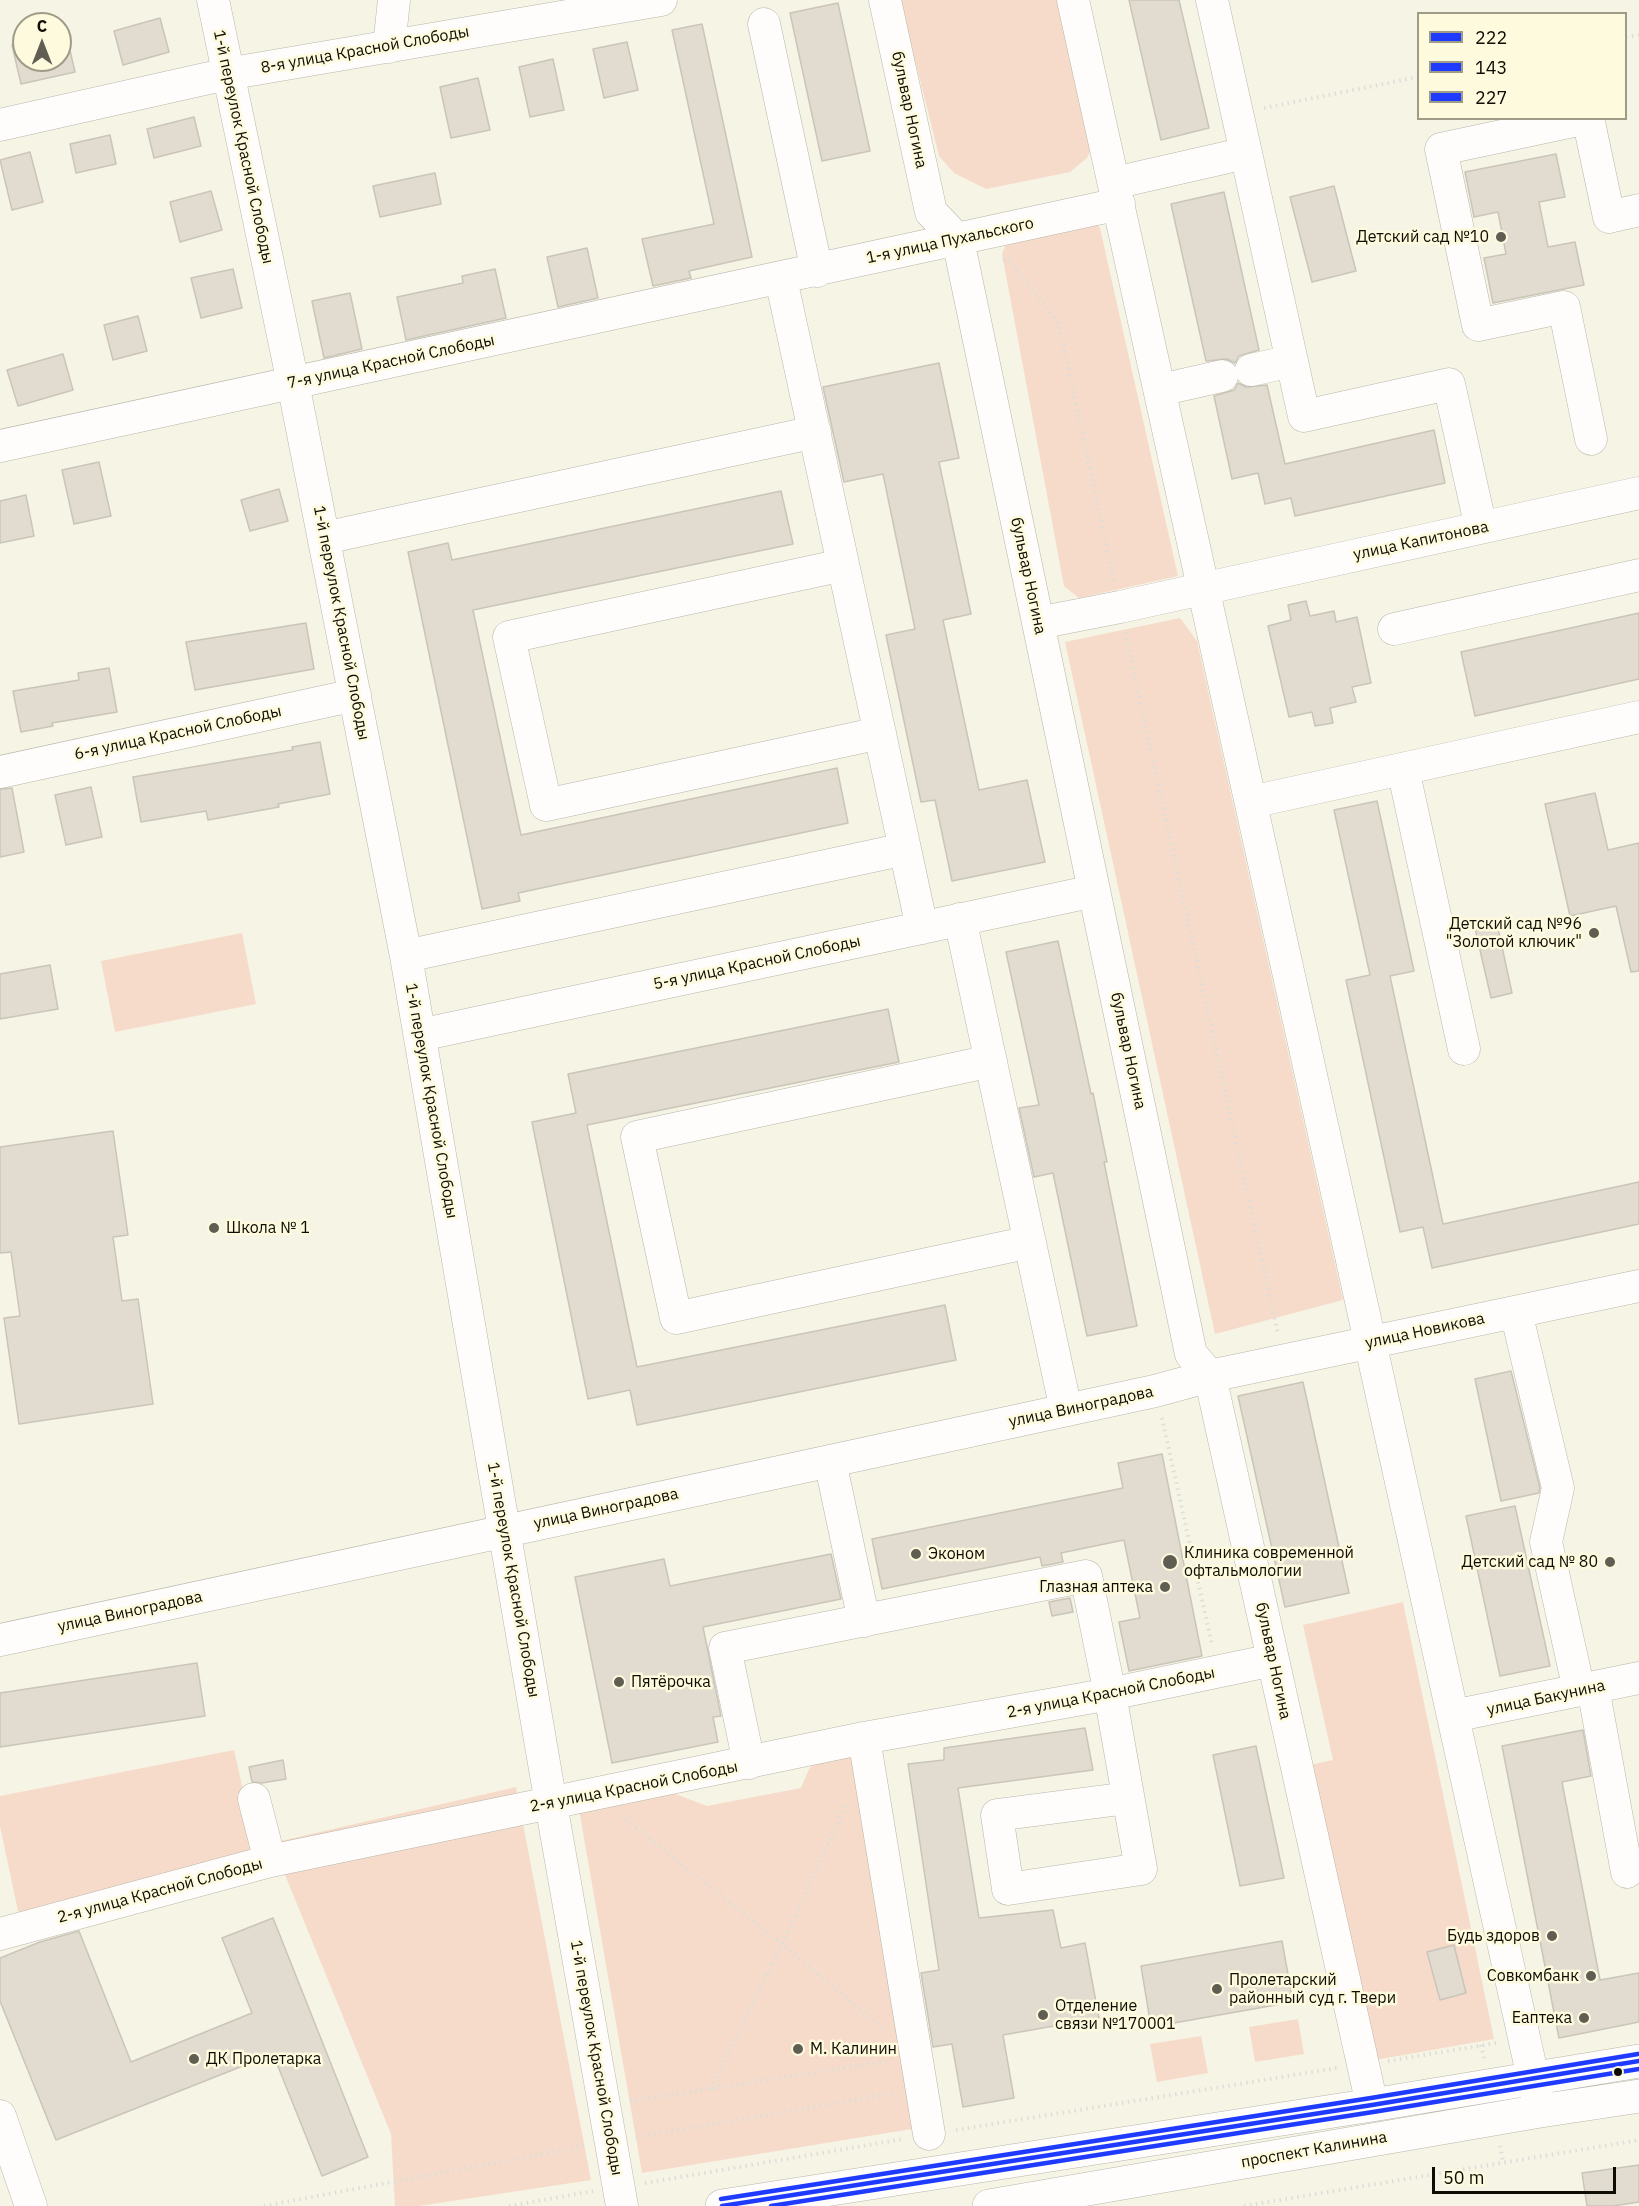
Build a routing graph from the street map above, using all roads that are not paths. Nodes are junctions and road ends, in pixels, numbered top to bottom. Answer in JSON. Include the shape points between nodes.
{"nodes":[{"id":1,"x":213,"y":0,"type":"edge"},
{"id":2,"x":394,"y":0,"type":"edge"},
{"id":3,"x":661,"y":0,"type":"edge"},
{"id":4,"x":885,"y":0,"type":"edge"},
{"id":5,"x":1073,"y":0,"type":"edge"},
{"id":6,"x":1212,"y":0,"type":"edge"},
{"id":7,"x":764,"y":24,"type":"dead end"},
{"id":8,"x":389,"y":47,"type":"junction"},
{"id":9,"x":227,"y":74,"type":"junction"},
{"id":10,"x":1578,"y":120,"type":"edge"},
{"id":11,"x":1587,"y":120,"type":"edge"},
{"id":12,"x":0,"y":125,"type":"edge"},
{"id":13,"x":1246,"y":153,"type":"junction"},
{"id":14,"x":1117,"y":194,"type":"junction"},
{"id":15,"x":1639,"y":210,"type":"edge"},
{"id":16,"x":958,"y":240,"type":"junction"},
{"id":17,"x":817,"y":271,"type":"junction"},
{"id":18,"x":781,"y":279,"type":"junction"},
{"id":19,"x":1292,"y":361,"type":"junction"},
{"id":20,"x":293,"y":383,"type":"junction"},
{"id":21,"x":1160,"y":390,"type":"junction"},
{"id":22,"x":815,"y":432,"type":"junction"},
{"id":23,"x":1592,"y":439,"type":"dead end"},
{"id":24,"x":0,"y":446,"type":"edge"},
{"id":25,"x":1639,"y":493,"type":"edge"},
{"id":26,"x":1481,"y":528,"type":"junction"},
{"id":27,"x":324,"y":538,"type":"junction"},
{"id":28,"x":843,"y":565,"type":"junction"},
{"id":29,"x":1639,"y":575,"type":"edge"},
{"id":30,"x":1204,"y":589,"type":"junction"},
{"id":31,"x":1038,"y":623,"type":"junction"},
{"id":32,"x":1394,"y":629,"type":"dead end"},
{"id":33,"x":355,"y":695,"type":"junction"},
{"id":34,"x":1639,"y":717,"type":"edge"},
{"id":35,"x":880,"y":732,"type":"junction"},
{"id":36,"x":1402,"y":769,"type":"junction"},
{"id":37,"x":0,"y":772,"type":"edge"},
{"id":38,"x":1251,"y":802,"type":"junction"},
{"id":39,"x":905,"y":849,"type":"junction"},
{"id":40,"x":1094,"y":891,"type":"junction"},
{"id":41,"x":960,"y":919,"type":"junction"},
{"id":42,"x":922,"y":928,"type":"junction"},
{"id":43,"x":406,"y":956,"type":"junction"},
{"id":44,"x":420,"y":1035,"type":"junction"},
{"id":45,"x":1464,"y":1048,"type":"dead end"},
{"id":46,"x":991,"y":1061,"type":"junction"},
{"id":47,"x":1030,"y":1242,"type":"junction"},
{"id":48,"x":1639,"y":1286,"type":"edge"},
{"id":49,"x":1516,"y":1312,"type":"junction"},
{"id":50,"x":1371,"y":1343,"type":"junction"},
{"id":51,"x":1210,"y":1376,"type":"junction"},
{"id":52,"x":1066,"y":1410,"type":"junction"},
{"id":53,"x":830,"y":1461,"type":"junction"},
{"id":54,"x":504,"y":1531,"type":"junction"},
{"id":55,"x":864,"y":1621,"type":"junction"},
{"id":56,"x":0,"y":1640,"type":"edge"},
{"id":57,"x":1273,"y":1660,"type":"junction"},
{"id":58,"x":1639,"y":1678,"type":"edge"},
{"id":59,"x":1586,"y":1689,"type":"junction"},
{"id":60,"x":1110,"y":1694,"type":"junction"},
{"id":61,"x":1453,"y":1716,"type":"junction"},
{"id":62,"x":864,"y":1738,"type":"junction"},
{"id":63,"x":749,"y":1763,"type":"junction"},
{"id":64,"x":1128,"y":1798,"type":"junction"},
{"id":65,"x":254,"y":1799,"type":"dead end"},
{"id":66,"x":551,"y":1804,"type":"junction"},
{"id":67,"x":270,"y":1861,"type":"junction"},
{"id":68,"x":1627,"y":1872,"type":"dead end"},
{"id":69,"x":0,"y":1935,"type":"edge"},
{"id":70,"x":1639,"y":2061,"type":"edge"},
{"id":71,"x":1533,"y":2077,"type":"junction"},
{"id":72,"x":1639,"y":2096,"type":"edge"},
{"id":73,"x":1372,"y":2105,"type":"junction"},
{"id":74,"x":1540,"y":2110,"type":"junction"},
{"id":75,"x":0,"y":2116,"type":"edge"},
{"id":76,"x":929,"y":2134,"type":"dead end"},
{"id":77,"x":31,"y":2206,"type":"edge"},
{"id":78,"x":622,"y":2206,"type":"edge"},
{"id":79,"x":722,"y":2206,"type":"edge"},
{"id":80,"x":989,"y":2206,"type":"edge"}],
"edges":[{"from":1,"to":9,"type":"street","name":"1-й переулок Красной Слободы"},
{"from":2,"to":8,"type":"street"},
{"from":3,"to":8,"type":"street","name":"8-я улица Красной Слободы"},
{"from":4,"to":16,"type":"street","name":"бульвар Ногина","via":[[931,212]]},
{"from":5,"to":14,"type":"street"},
{"from":6,"to":13,"type":"street"},
{"from":7,"to":17,"type":"street"},
{"from":8,"to":9,"type":"street","name":"8-я улица Красной Слободы"},
{"from":9,"to":12,"type":"street","name":"8-я улица Красной Слободы"},
{"from":9,"to":20,"type":"street","name":"1-й переулок Красной Слободы"},
{"from":10,"to":23,"type":"street","via":[[1441,149],[1478,325],[1564,307]]},
{"from":11,"to":15,"type":"street","via":[[1609,217]]},
{"from":13,"to":14,"type":"street","name":"1-я улица Пухальского"},
{"from":13,"to":19,"type":"street"},
{"from":14,"to":16,"type":"street","name":"1-я улица Пухальского"},
{"from":14,"to":21,"type":"street"},
{"from":16,"to":17,"type":"street","name":"1-я улица Пухальского"},
{"from":16,"to":31,"type":"street","name":"бульвар Ногина"},
{"from":17,"to":18,"type":"street","name":"1-я улица Пухальского"},
{"from":18,"to":20,"type":"street","name":"7-я улица Красной Слободы"},
{"from":18,"to":22,"type":"street"},
{"from":19,"to":21,"type":"street"},
{"from":19,"to":26,"type":"street","via":[[1305,416],[1449,384]]},
{"from":20,"to":24,"type":"street","name":"7-я улица Красной Слободы"},
{"from":20,"to":27,"type":"street","name":"1-й переулок Красной Слободы"},
{"from":21,"to":30,"type":"street"},
{"from":22,"to":27,"type":"street"},
{"from":22,"to":28,"type":"street"},
{"from":25,"to":26,"type":"street","name":"улица Капитонова"},
{"from":26,"to":30,"type":"street","name":"улица Капитонова"},
{"from":27,"to":33,"type":"street","name":"1-й переулок Красной Слободы"},
{"from":28,"to":35,"type":"street"},
{"from":28,"to":35,"type":"street","via":[[509,637],[546,804]]},
{"from":29,"to":32,"type":"street"},
{"from":30,"to":31,"type":"street","name":"улица Капитонова"},
{"from":30,"to":38,"type":"street"},
{"from":31,"to":40,"type":"street","name":"бульвар Ногина"},
{"from":33,"to":37,"type":"street","name":"6-я улица Красной Слободы"},
{"from":33,"to":43,"type":"street","name":"1-й переулок Красной Слободы"},
{"from":34,"to":36,"type":"street"},
{"from":35,"to":39,"type":"street"},
{"from":36,"to":38,"type":"street"},
{"from":36,"to":45,"type":"street"},
{"from":38,"to":50,"type":"street"},
{"from":39,"to":42,"type":"street"},
{"from":39,"to":43,"type":"street"},
{"from":40,"to":41,"type":"street","name":"5-я улица Красной Слободы"},
{"from":40,"to":51,"type":"street","name":"бульвар Ногина","via":[[1191,1354]]},
{"from":41,"to":42,"type":"street","name":"5-я улица Красной Слободы"},
{"from":41,"to":46,"type":"street"},
{"from":42,"to":44,"type":"street","name":"5-я улица Красной Слободы"},
{"from":43,"to":44,"type":"street","name":"1-й переулок Красной Слободы"},
{"from":44,"to":54,"type":"street","name":"1-й переулок Красной Слободы"},
{"from":46,"to":47,"type":"street"},
{"from":46,"to":47,"type":"street","via":[[637,1137],[676,1318]]},
{"from":47,"to":52,"type":"street"},
{"from":48,"to":49,"type":"street","name":"улица Новикова"},
{"from":49,"to":50,"type":"street","name":"улица Новикова"},
{"from":49,"to":59,"type":"street","via":[[1558,1488],[1546,1542]]},
{"from":50,"to":51,"type":"street","name":"улица Новикова"},
{"from":50,"to":61,"type":"street"},
{"from":51,"to":52,"type":"street","name":"улица Виноградова"},
{"from":51,"to":57,"type":"street","name":"бульвар Ногина"},
{"from":52,"to":53,"type":"street","name":"улица Виноградова"},
{"from":53,"to":54,"type":"street","name":"улица Виноградова"},
{"from":53,"to":55,"type":"street"},
{"from":54,"to":56,"type":"street","name":"улица Виноградова"},
{"from":54,"to":66,"type":"street","name":"1-й переулок Красной Слободы"},
{"from":55,"to":60,"type":"street","via":[[1086,1576]]},
{"from":55,"to":63,"type":"street","via":[[725,1648]]},
{"from":57,"to":60,"type":"street","name":"2-я улица Красной Слободы"},
{"from":57,"to":73,"type":"street","name":"бульвар Ногина"},
{"from":58,"to":59,"type":"street","name":"улица Бакунина"},
{"from":59,"to":61,"type":"street","name":"улица Бакунина"},
{"from":59,"to":68,"type":"street"},
{"from":60,"to":62,"type":"street","name":"2-я улица Красной Слободы"},
{"from":60,"to":64,"type":"street"},
{"from":61,"to":71,"type":"street"},
{"from":62,"to":63,"type":"street","name":"2-я улица Красной Слободы"},
{"from":62,"to":76,"type":"street"},
{"from":63,"to":66,"type":"street","name":"2-я улица Красной Слободы"},
{"from":64,"to":64,"type":"street","via":[[1141,1869],[1008,1889],[997,1815]]},
{"from":65,"to":67,"type":"street"},
{"from":66,"to":67,"type":"street","name":"2-я улица Красной Слободы"},
{"from":66,"to":78,"type":"street","name":"1-й переулок Красной Слободы"},
{"from":67,"to":69,"type":"street","name":"2-я улица Красной Слободы"},
{"from":70,"to":71,"type":"main road"},
{"from":71,"to":73,"type":"main road"},
{"from":71,"to":74,"type":"street"},
{"from":72,"to":74,"type":"main road","name":"проспект Калинина"},
{"from":73,"to":79,"type":"main road"},
{"from":74,"to":80,"type":"main road","name":"проспект Калинина"},
{"from":75,"to":77,"type":"street"}]}
